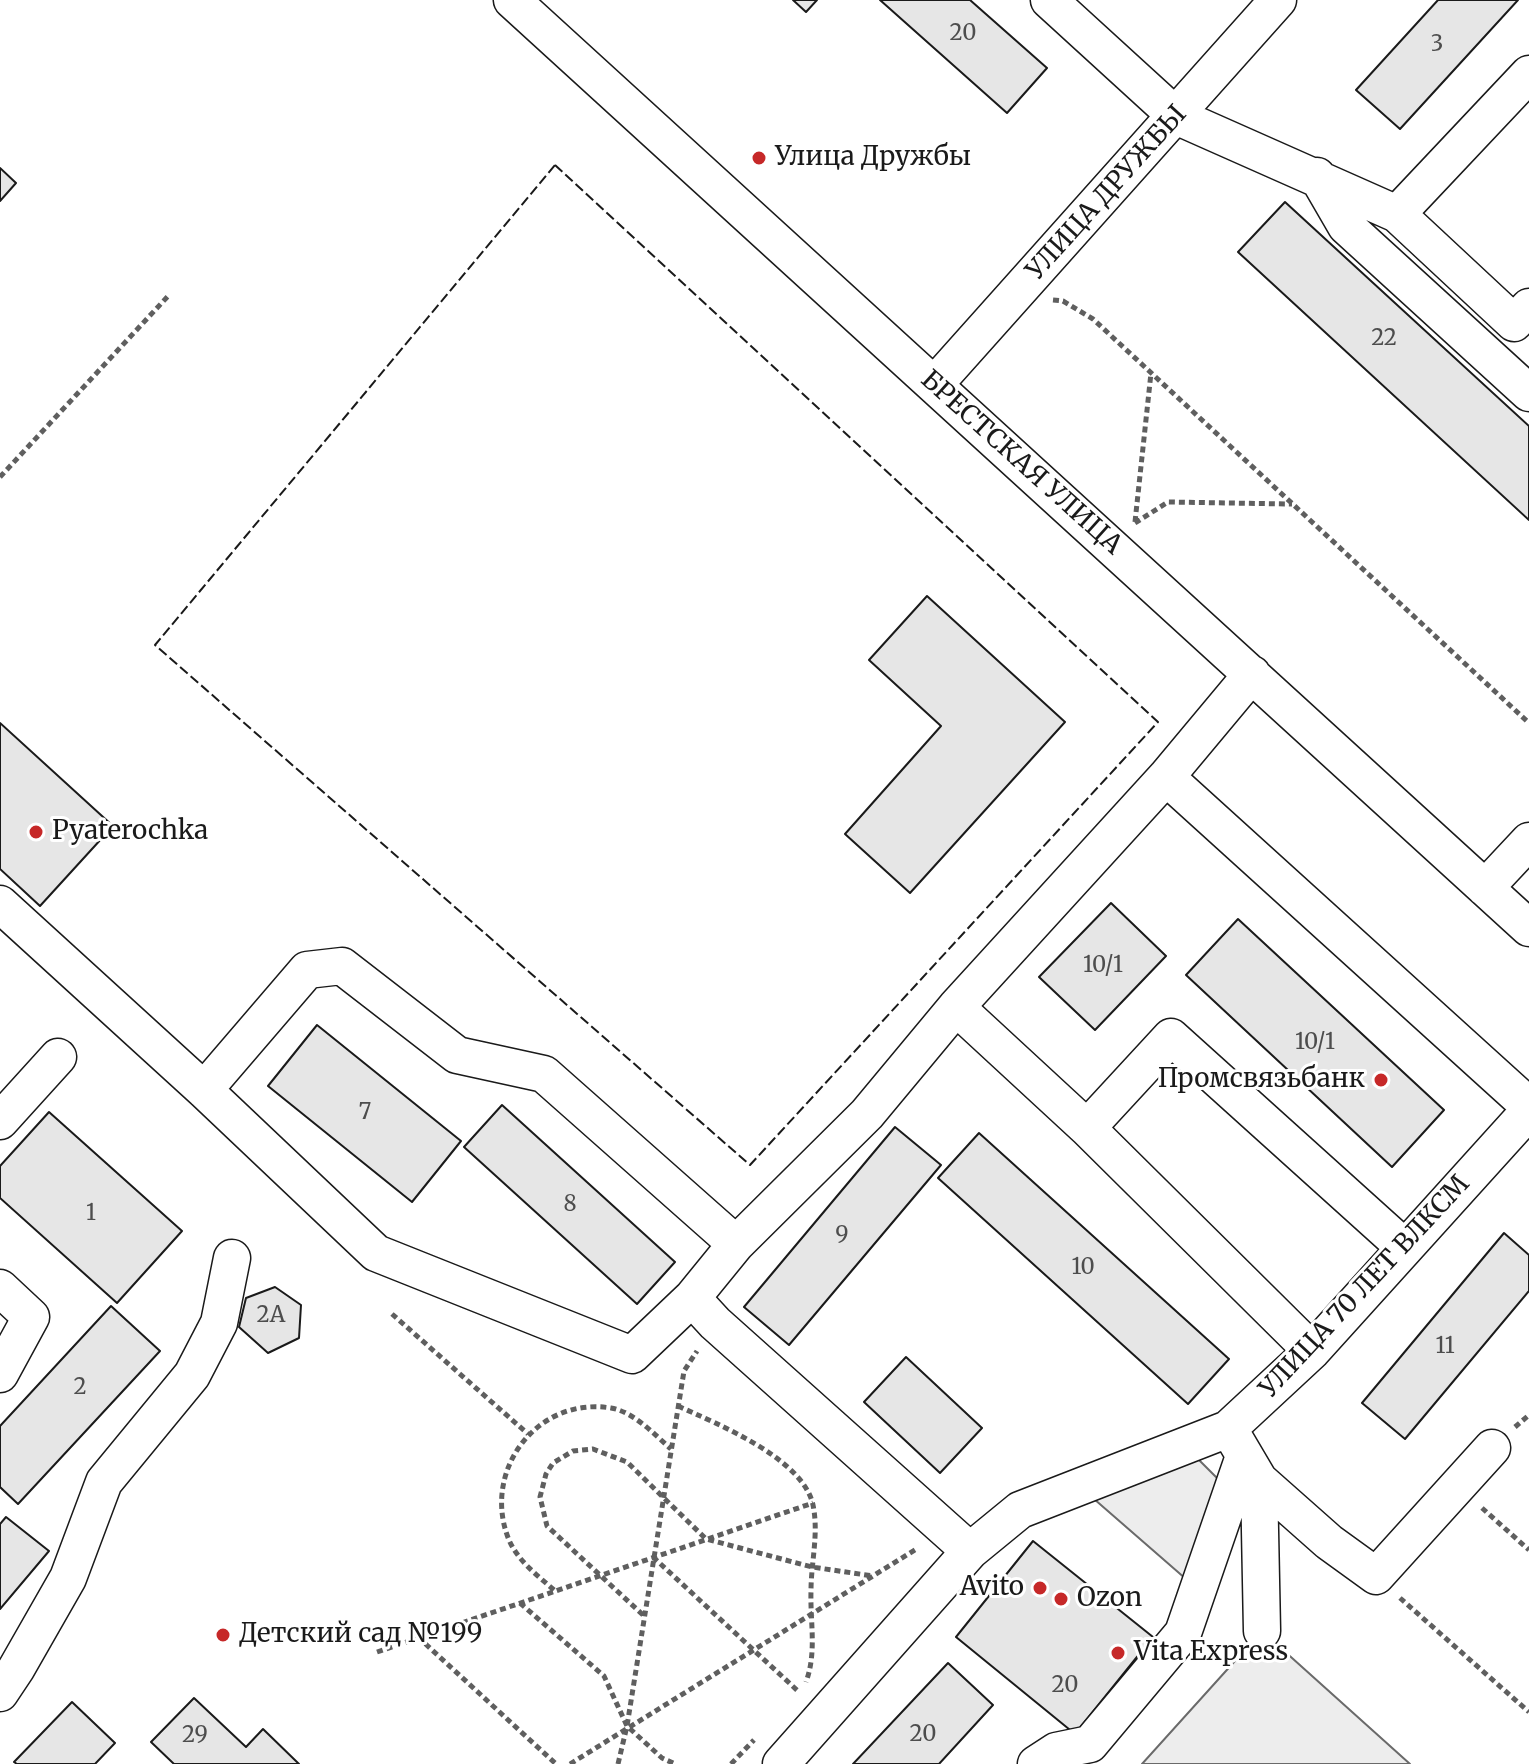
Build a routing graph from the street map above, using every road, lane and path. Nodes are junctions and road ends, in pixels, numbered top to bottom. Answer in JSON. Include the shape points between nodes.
{"nodes":[{"id":1,"x":512,"y":0,"type":"edge"},
{"id":2,"x":1049,"y":0,"type":"edge"},
{"id":3,"x":1278,"y":0,"type":"edge"},
{"id":4,"x":1529,"y":74,"type":"edge"},
{"id":5,"x":1176,"y":116,"type":"junction"},
{"id":6,"x":1317,"y":176,"type":"junction"},
{"id":7,"x":1397,"y":214,"type":"junction"},
{"id":8,"x":170,"y":294,"type":"dead end"},
{"id":9,"x":1014,"y":297,"type":"junction"},
{"id":10,"x":1524,"y":323,"type":"edge"},
{"id":11,"x":1151,"y":373,"type":"junction"},
{"id":12,"x":935,"y":384,"type":"junction"},
{"id":13,"x":1529,"y":393,"type":"edge"},
{"id":14,"x":0,"y":477,"type":"edge"},
{"id":15,"x":1292,"y":504,"type":"junction"},
{"id":16,"x":1252,"y":674,"type":"junction"},
{"id":17,"x":1529,"y":723,"type":"edge"},
{"id":18,"x":1166,"y":777,"type":"junction"},
{"id":19,"x":1529,"y":841,"type":"edge"},
{"id":20,"x":1485,"y":888,"type":"junction"},
{"id":21,"x":0,"y":904,"type":"edge"},
{"id":22,"x":1529,"y":928,"type":"edge"},
{"id":23,"x":956,"y":1007,"type":"junction"},
{"id":24,"x":58,"y":1057,"type":"dead end"},
{"id":25,"x":204,"y":1090,"type":"junction"},
{"id":26,"x":1529,"y":1108,"type":"edge"},
{"id":27,"x":0,"y":1121,"type":"edge"},
{"id":28,"x":1087,"y":1128,"type":"junction"},
{"id":29,"x":736,"y":1244,"type":"junction"},
{"id":30,"x":1405,"y":1248,"type":"junction"},
{"id":31,"x":232,"y":1258,"type":"dead end"},
{"id":32,"x":0,"y":1288,"type":"edge"},
{"id":33,"x":704,"y":1310,"type":"junction"},
{"id":34,"x":392,"y":1314,"type":"dead end"},
{"id":35,"x":1312,"y":1351,"type":"junction"},
{"id":36,"x":0,"y":1374,"type":"edge"},
{"id":37,"x":678,"y":1406,"type":"junction"},
{"id":38,"x":528,"y":1434,"type":"junction"},
{"id":39,"x":1492,"y":1448,"type":"dead end"},
{"id":40,"x":671,"y":1449,"type":"junction"},
{"id":41,"x":1244,"y":1455,"type":"junction"},
{"id":42,"x":1458,"y":1486,"type":"junction"},
{"id":43,"x":662,"y":1497,"type":"junction"},
{"id":44,"x":813,"y":1503,"type":"junction"},
{"id":45,"x":706,"y":1539,"type":"junction"},
{"id":46,"x":958,"y":1541,"type":"junction"},
{"id":47,"x":1529,"y":1550,"type":"edge"},
{"id":48,"x":652,"y":1557,"type":"junction"},
{"id":49,"x":812,"y":1567,"type":"junction"},
{"id":50,"x":600,"y":1575,"type":"junction"},
{"id":51,"x":873,"y":1576,"type":"junction"},
{"id":52,"x":1376,"y":1576,"type":"junction"},
{"id":53,"x":555,"y":1590,"type":"junction"},
{"id":54,"x":519,"y":1602,"type":"junction"},
{"id":55,"x":812,"y":1614,"type":"junction"},
{"id":56,"x":643,"y":1615,"type":"junction"},
{"id":57,"x":1262,"y":1631,"type":"dead end"},
{"id":58,"x":418,"y":1637,"type":"junction"},
{"id":59,"x":754,"y":1649,"type":"junction"},
{"id":60,"x":377,"y":1652,"type":"dead end"},
{"id":61,"x":5,"y":1672,"type":"edge"},
{"id":62,"x":799,"y":1692,"type":"junction"},
{"id":63,"x":789,"y":1702,"type":"dead end"},
{"id":64,"x":1529,"y":1712,"type":"edge"},
{"id":65,"x":627,"y":1726,"type":"junction"},
{"id":66,"x":760,"y":1733,"type":"dead end"},
{"id":67,"x":556,"y":1764,"type":"edge"},
{"id":68,"x":570,"y":1764,"type":"edge"},
{"id":69,"x":618,"y":1764,"type":"edge"},
{"id":70,"x":675,"y":1764,"type":"edge"},
{"id":71,"x":731,"y":1764,"type":"edge"},
{"id":72,"x":781,"y":1764,"type":"edge"},
{"id":73,"x":1036,"y":1764,"type":"edge"}],
"edges":[{"from":1,"to":12,"type":"street","name":"БРЕСТСКАЯ УЛИЦА"},
{"from":2,"to":5,"type":"street"},
{"from":3,"to":5,"type":"street","name":"УЛИЦА ДРУЖБЫ"},
{"from":4,"to":7,"type":"street"},
{"from":5,"to":6,"type":"street"},
{"from":5,"to":9,"type":"street","name":"УЛИЦА ДРУЖБЫ"},
{"from":6,"to":7,"type":"street"},
{"from":6,"to":13,"type":"street","via":[[1346,226]]},
{"from":7,"to":10,"type":"street"},
{"from":8,"to":14,"type":"path"},
{"from":9,"to":11,"type":"path","via":[[1063,301],[1093,319]]},
{"from":9,"to":12,"type":"street","name":"УЛИЦА ДРУЖБЫ"},
{"from":11,"to":15,"type":"path"},
{"from":11,"to":15,"type":"path","via":[[1135,523],[1168,502]]},
{"from":12,"to":16,"type":"street","name":"БРЕСТСКАЯ УЛИЦА"},
{"from":15,"to":17,"type":"path"},
{"from":16,"to":18,"type":"street"},
{"from":16,"to":20,"type":"street","name":"БРЕСТСКАЯ УЛИЦА"},
{"from":18,"to":23,"type":"street"},
{"from":18,"to":26,"type":"street"},
{"from":19,"to":20,"type":"street"},
{"from":20,"to":22,"type":"street","name":"БРЕСТСКАЯ УЛИЦА"},
{"from":21,"to":25,"type":"street"},
{"from":23,"to":28,"type":"street"},
{"from":23,"to":29,"type":"street","via":[[867,1114]]},
{"from":24,"to":27,"type":"street"},
{"from":25,"to":29,"type":"street","via":[[307,970],[342,966],[457,1055],[544,1074]]},
{"from":25,"to":33,"type":"street","via":[[376,1253],[632,1355]]},
{"from":26,"to":30,"type":"street","name":"УЛИЦА 70 ЛЕТ ВЛКСМ"},
{"from":28,"to":30,"type":"street","via":[[1171,1037]]},
{"from":28,"to":35,"type":"street"},
{"from":29,"to":33,"type":"street"},
{"from":30,"to":35,"type":"street","name":"УЛИЦА 70 ЛЕТ ВЛКСМ"},
{"from":31,"to":61,"type":"street","via":[[219,1323],[192,1375],[104,1482],[68,1578]]},
{"from":32,"to":36,"type":"street","via":[[31,1317]]},
{"from":33,"to":37,"type":"path"},
{"from":33,"to":46,"type":"street"},
{"from":34,"to":38,"type":"path"},
{"from":35,"to":41,"type":"street","name":"УЛИЦА 70 ЛЕТ ВЛКСМ"},
{"from":37,"to":40,"type":"path"},
{"from":37,"to":44,"type":"path","via":[[743,1435],[790,1469]]},
{"from":38,"to":40,"type":"path","via":[[571,1409],[612,1408],[640,1422]]},
{"from":38,"to":53,"type":"path","via":[[515,1449],[501,1511],[509,1541]]},
{"from":39,"to":42,"type":"street"},
{"from":40,"to":43,"type":"path"},
{"from":41,"to":46,"type":"street","name":"УЛИЦА 70 ЛЕТ ВЛКСМ","via":[[1020,1510]]},
{"from":41,"to":52,"type":"street","via":[[1329,1542]]},
{"from":41,"to":57,"type":"street"},
{"from":41,"to":73,"type":"street","via":[[1183,1633],[1090,1744],[1056,1751]]},
{"from":42,"to":47,"type":"path"},
{"from":42,"to":52,"type":"street"},
{"from":43,"to":45,"type":"path"},
{"from":43,"to":48,"type":"path"},
{"from":43,"to":50,"type":"path","via":[[627,1462],[593,1449],[573,1451],[553,1463],[540,1497],[547,1526]]},
{"from":44,"to":45,"type":"path"},
{"from":44,"to":49,"type":"path"},
{"from":45,"to":48,"type":"path"},
{"from":45,"to":49,"type":"path"},
{"from":46,"to":51,"type":"path"},
{"from":46,"to":72,"type":"street","name":"УЛИЦА 70 ЛЕТ ВЛКСМ"},
{"from":48,"to":50,"type":"path"},
{"from":48,"to":56,"type":"path"},
{"from":48,"to":59,"type":"path"},
{"from":49,"to":51,"type":"path"},
{"from":49,"to":55,"type":"path"},
{"from":50,"to":53,"type":"path"},
{"from":50,"to":56,"type":"path"},
{"from":51,"to":55,"type":"path"},
{"from":52,"to":64,"type":"path"},
{"from":53,"to":54,"type":"path"},
{"from":54,"to":58,"type":"path"},
{"from":54,"to":65,"type":"path","via":[[604,1676]]},
{"from":55,"to":59,"type":"path"},
{"from":55,"to":62,"type":"path","via":[[814,1645]]},
{"from":56,"to":65,"type":"path"},
{"from":58,"to":60,"type":"path"},
{"from":58,"to":67,"type":"path"},
{"from":59,"to":62,"type":"path"},
{"from":59,"to":65,"type":"path"},
{"from":62,"to":63,"type":"path"},
{"from":65,"to":68,"type":"path"},
{"from":65,"to":69,"type":"path"},
{"from":65,"to":70,"type":"path"},
{"from":66,"to":71,"type":"path"}]}
